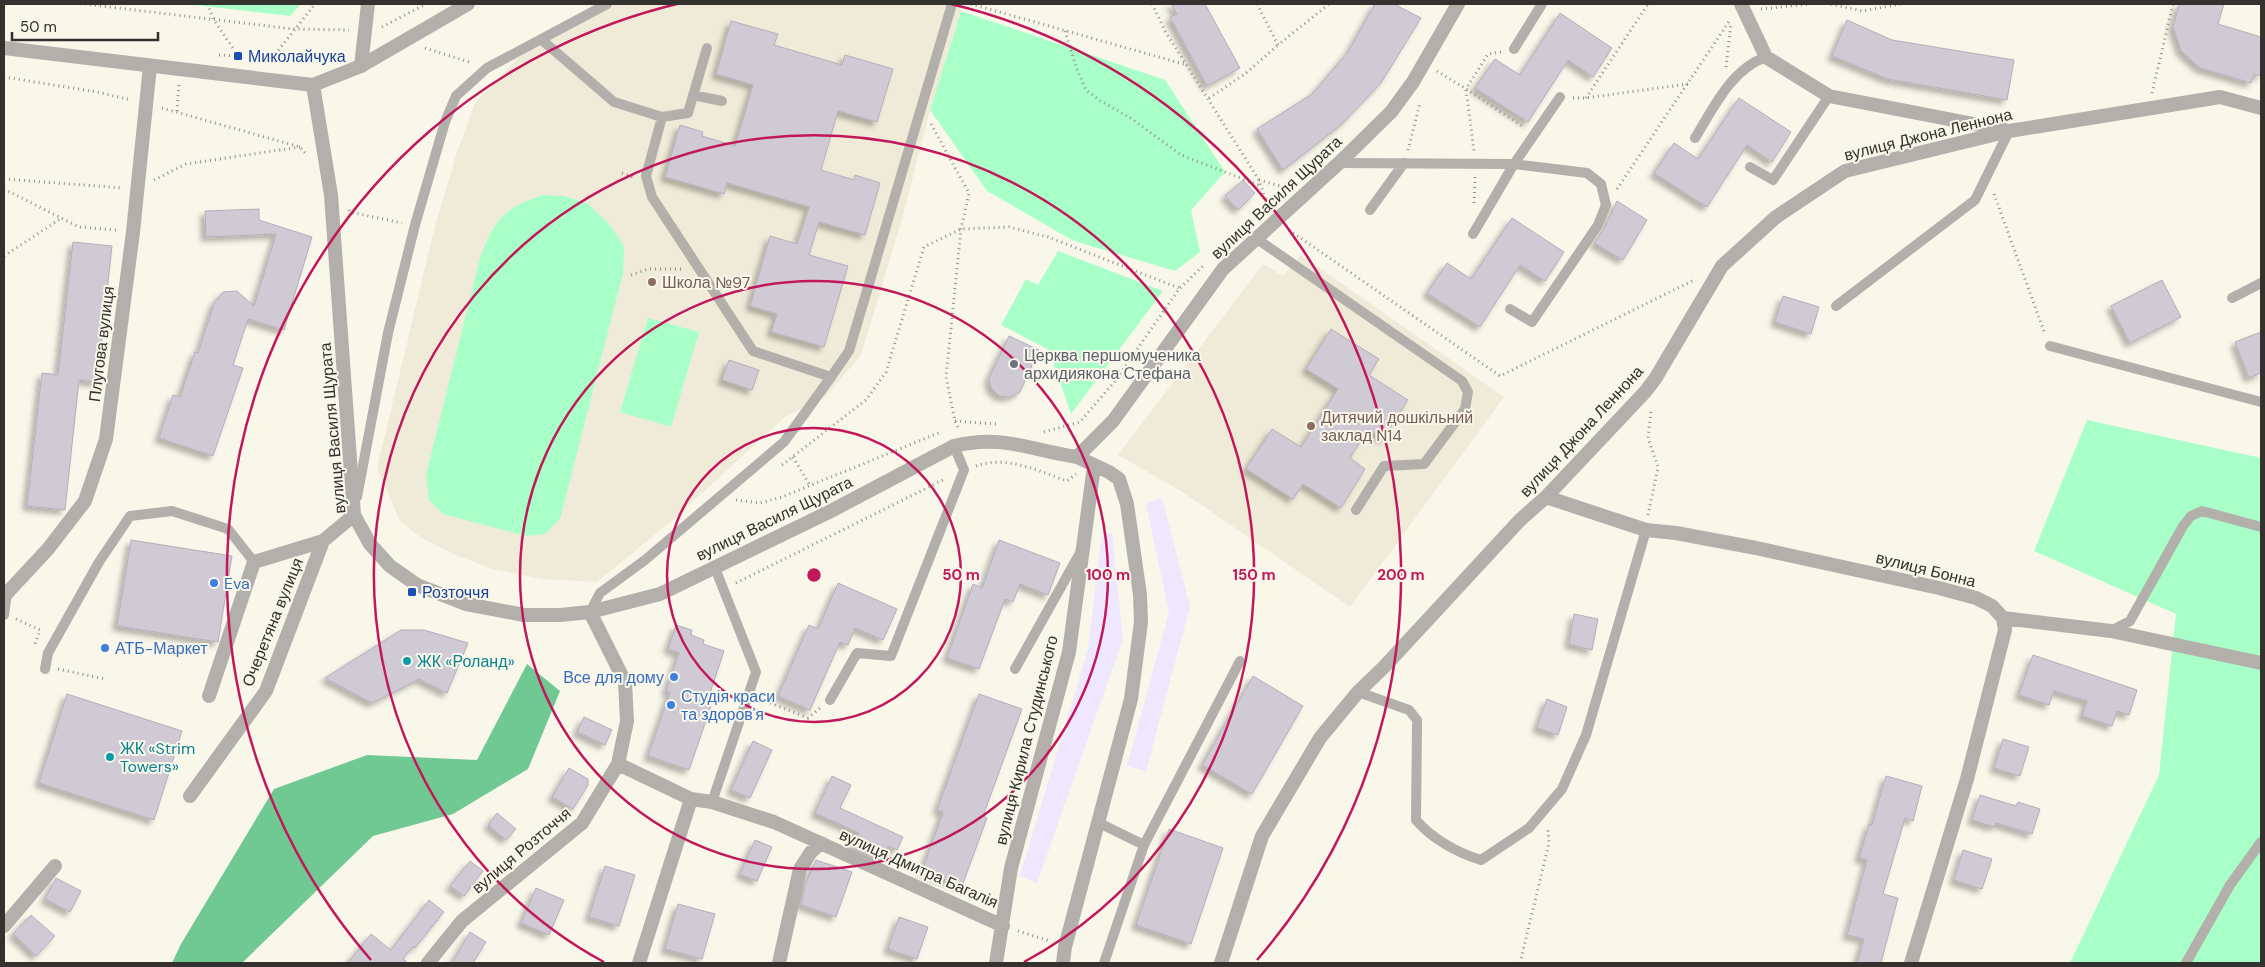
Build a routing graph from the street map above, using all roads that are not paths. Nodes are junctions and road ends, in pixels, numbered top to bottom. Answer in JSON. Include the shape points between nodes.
{"nodes":[{"id":1,"x":368,"y":4,"type":"edge"},
{"id":2,"x":468,"y":4,"type":"edge"},
{"id":3,"x":606,"y":4,"type":"edge"},
{"id":4,"x":952,"y":4,"type":"edge"},
{"id":5,"x":1458,"y":4,"type":"edge"},
{"id":6,"x":1542,"y":4,"type":"edge"},
{"id":7,"x":1743,"y":8,"type":"edge"},
{"id":8,"x":542,"y":40,"type":"junction"},
{"id":9,"x":4,"y":48,"type":"edge"},
{"id":10,"x":707,"y":48,"type":"dead end"},
{"id":11,"x":1514,"y":49,"type":"road end"},
{"id":12,"x":1766,"y":57,"type":"junction"},
{"id":13,"x":150,"y":66,"type":"junction"},
{"id":14,"x":361,"y":66,"type":"junction"},
{"id":15,"x":313,"y":85,"type":"junction"},
{"id":16,"x":693,"y":95,"type":"junction"},
{"id":17,"x":1829,"y":96,"type":"junction"},
{"id":18,"x":1560,"y":97,"type":"road end"},
{"id":19,"x":722,"y":101,"type":"dead end"},
{"id":20,"x":2261,"y":108,"type":"edge"},
{"id":21,"x":662,"y":117,"type":"junction"},
{"id":22,"x":2009,"y":130,"type":"junction"},
{"id":23,"x":1695,"y":138,"type":"dead end"},
{"id":24,"x":1340,"y":163,"type":"junction"},
{"id":25,"x":1404,"y":163,"type":"junction"},
{"id":26,"x":1514,"y":164,"type":"junction"},
{"id":27,"x":1750,"y":166,"type":"dead end"},
{"id":28,"x":1370,"y":210,"type":"dead end"},
{"id":29,"x":1473,"y":234,"type":"dead end"},
{"id":30,"x":1257,"y":238,"type":"junction"},
{"id":31,"x":2261,"y":283,"type":"edge"},
{"id":32,"x":2232,"y":298,"type":"dead end"},
{"id":33,"x":1836,"y":306,"type":"dead end"},
{"id":34,"x":1510,"y":309,"type":"dead end"},
{"id":35,"x":2050,"y":346,"type":"road end"},
{"id":36,"x":831,"y":377,"type":"junction"},
{"id":37,"x":2261,"y":402,"type":"edge"},
{"id":38,"x":954,"y":446,"type":"junction"},
{"id":39,"x":1076,"y":457,"type":"junction"},
{"id":40,"x":1094,"y":466,"type":"junction"},
{"id":41,"x":1546,"y":497,"type":"junction"},
{"id":42,"x":1356,"y":510,"type":"dead end"},
{"id":43,"x":354,"y":515,"type":"junction"},
{"id":44,"x":2261,"y":528,"type":"edge"},
{"id":45,"x":1646,"y":530,"type":"junction"},
{"id":46,"x":323,"y":541,"type":"junction"},
{"id":47,"x":1082,"y":548,"type":"junction"},
{"id":48,"x":254,"y":562,"type":"junction"},
{"id":49,"x":715,"y":568,"type":"junction"},
{"id":50,"x":5,"y":593,"type":"edge"},
{"id":51,"x":590,"y":612,"type":"junction"},
{"id":52,"x":4,"y":614,"type":"edge"},
{"id":53,"x":2003,"y":618,"type":"junction"},
{"id":54,"x":2111,"y":631,"type":"junction"},
{"id":55,"x":1240,"y":661,"type":"dead end"},
{"id":56,"x":2261,"y":663,"type":"edge"},
{"id":57,"x":50,"y":669,"type":"road end"},
{"id":58,"x":1015,"y":669,"type":"dead end"},
{"id":59,"x":1358,"y":692,"type":"junction"},
{"id":60,"x":209,"y":696,"type":"dead end"},
{"id":61,"x":830,"y":700,"type":"road end"},
{"id":62,"x":618,"y":764,"type":"junction"},
{"id":63,"x":190,"y":796,"type":"dead end"},
{"id":64,"x":691,"y":799,"type":"junction"},
{"id":65,"x":712,"y":802,"type":"junction"},
{"id":66,"x":1098,"y":822,"type":"junction"},
{"id":67,"x":2261,"y":842,"type":"edge"},
{"id":68,"x":821,"y":843,"type":"junction"},
{"id":69,"x":1144,"y":845,"type":"junction"},
{"id":70,"x":55,"y":866,"type":"dead end"},
{"id":71,"x":4,"y":926,"type":"edge"},
{"id":72,"x":1003,"y":926,"type":"junction"},
{"id":73,"x":428,"y":963,"type":"edge"},
{"id":74,"x":639,"y":963,"type":"edge"},
{"id":75,"x":779,"y":963,"type":"edge"},
{"id":76,"x":996,"y":963,"type":"edge"},
{"id":77,"x":1063,"y":963,"type":"edge"},
{"id":78,"x":1104,"y":963,"type":"edge"},
{"id":79,"x":1221,"y":963,"type":"edge"},
{"id":80,"x":1911,"y":963,"type":"edge"},
{"id":81,"x":2186,"y":963,"type":"edge"}],
"edges":[{"from":1,"to":14,"type":"street"},
{"from":2,"to":14,"type":"street"},
{"from":3,"to":8,"type":"lane"},
{"from":4,"to":36,"type":"lane","via":[[849,351]]},
{"from":5,"to":24,"type":"street","name":"вулиця Василя Щурата","via":[[1413,82],[1391,112]]},
{"from":6,"to":11,"type":"lane"},
{"from":7,"to":12,"type":"street"},
{"from":8,"to":21,"type":"lane","via":[[614,102]]},
{"from":8,"to":43,"type":"lane","via":[[487,68],[456,96],[445,122],[388,333]]},
{"from":9,"to":13,"type":"street"},
{"from":10,"to":16,"type":"lane"},
{"from":12,"to":17,"type":"street"},
{"from":12,"to":23,"type":"lane","via":[[1753,62],[1724,91]]},
{"from":13,"to":15,"type":"street"},
{"from":13,"to":50,"type":"street","name":"Плугова вулиця","via":[[133,232],[106,439],[85,501],[48,549]]},
{"from":14,"to":15,"type":"street"},
{"from":15,"to":43,"type":"street","name":"вулиця Василя Щурата","via":[[331,196]]},
{"from":16,"to":19,"type":"lane"},
{"from":16,"to":21,"type":"lane","via":[[688,113]]},
{"from":17,"to":22,"type":"street"},
{"from":17,"to":27,"type":"lane","via":[[1773,180]]},
{"from":18,"to":26,"type":"lane"},
{"from":20,"to":22,"type":"street","name":"вулиця Джона Леннона","via":[[2220,97]]},
{"from":21,"to":36,"type":"lane","via":[[646,176],[652,197],[753,351]]},
{"from":22,"to":33,"type":"lane","via":[[1975,200]]},
{"from":22,"to":41,"type":"street","name":"вулиця Джона Леннона","via":[[1845,172],[1776,217],[1722,266],[1655,379]]},
{"from":24,"to":25,"type":"lane"},
{"from":24,"to":30,"type":"street","name":"вулиця Василя Щурата"},
{"from":25,"to":26,"type":"lane"},
{"from":25,"to":28,"type":"lane"},
{"from":26,"to":29,"type":"lane"},
{"from":26,"to":34,"type":"lane","via":[[1587,174],[1601,184],[1606,205],[1598,225],[1532,322]]},
{"from":30,"to":39,"type":"street","name":"вулиця Василя Щурата","via":[[1224,269],[1113,421]]},
{"from":30,"to":42,"type":"lane","via":[[1462,381],[1468,392],[1465,409],[1424,464],[1384,466]]},
{"from":31,"to":32,"type":"lane"},
{"from":35,"to":37,"type":"lane"},
{"from":36,"to":51,"type":"lane","via":[[784,442],[645,560],[600,593]]},
{"from":38,"to":39,"type":"street","name":"вулиця Василя Щурата","via":[[996,440]]},
{"from":38,"to":49,"type":"street","name":"вулиця Василя Щурата"},
{"from":38,"to":61,"type":"lane","via":[[964,470],[890,656],[857,653]]},
{"from":39,"to":40,"type":"street"},
{"from":40,"to":47,"type":"street","name":"вулиця Кирила Студинського"},
{"from":40,"to":66,"type":"street","via":[[1119,479],[1140,595],[1141,622],[1131,699]]},
{"from":41,"to":45,"type":"street","name":"вулиця Бонна"},
{"from":41,"to":59,"type":"street","name":"вулиця Джона Леннона","via":[[1520,520]]},
{"from":43,"to":46,"type":"street","name":"Очеретяна вулиця"},
{"from":43,"to":51,"type":"street","name":"вулиця Василя Щурата","via":[[370,544],[390,566],[417,585],[466,604],[524,615]]},
{"from":44,"to":54,"type":"lane","via":[[2202,511],[2191,516],[2130,621]]},
{"from":45,"to":53,"type":"street","name":"вулиця Бонна","via":[[1756,548],[1940,588],[1976,598],[1992,606]]},
{"from":45,"to":59,"type":"lane","via":[[1586,735],[1562,789],[1529,828],[1481,860],[1467,856],[1425,830],[1416,820],[1417,720],[1409,710]]},
{"from":46,"to":48,"type":"street"},
{"from":46,"to":63,"type":"street","name":"Очеретяна вулиця","via":[[266,690]]},
{"from":47,"to":58,"type":"lane"},
{"from":47,"to":72,"type":"street","name":"вулиця Кирила Студинського","via":[[1069,652],[1010,868]]},
{"from":48,"to":57,"type":"lane","via":[[228,529],[172,511],[130,516],[99,562],[48,652]]},
{"from":48,"to":60,"type":"street"},
{"from":49,"to":51,"type":"street","name":"вулиця Василя Щурата","via":[[660,594]]},
{"from":49,"to":65,"type":"lane","via":[[756,672]]},
{"from":50,"to":52,"type":"lane"},
{"from":51,"to":62,"type":"street","name":"вулиця Розточчя","via":[[625,682],[626,721]]},
{"from":53,"to":54,"type":"street"},
{"from":53,"to":80,"type":"street","via":[[2005,630],[1967,778]]},
{"from":54,"to":56,"type":"street"},
{"from":55,"to":69,"type":"lane"},
{"from":59,"to":79,"type":"street","name":"вулиця Джона Леннона","via":[[1320,738],[1262,836]]},
{"from":62,"to":64,"type":"street","name":"вулиця Дмитра Багалія"},
{"from":62,"to":73,"type":"street","name":"вулиця Розточчя","via":[[582,823],[462,921]]},
{"from":64,"to":65,"type":"street","name":"вулиця Дмитра Багалія"},
{"from":64,"to":74,"type":"street"},
{"from":65,"to":68,"type":"street","name":"вулиця Дмитра Багалія","via":[[774,822]]},
{"from":66,"to":69,"type":"lane"},
{"from":66,"to":77,"type":"street"},
{"from":67,"to":81,"type":"lane","via":[[2230,885]]},
{"from":68,"to":72,"type":"street","name":"вулиця Дмитра Багалія"},
{"from":68,"to":75,"type":"street","name":"вулиця Дмитра Багалія","via":[[810,852],[800,869]]},
{"from":69,"to":78,"type":"lane"},
{"from":70,"to":71,"type":"street"},
{"from":72,"to":76,"type":"street","name":"вулиця Кирила Студинського"}]}
